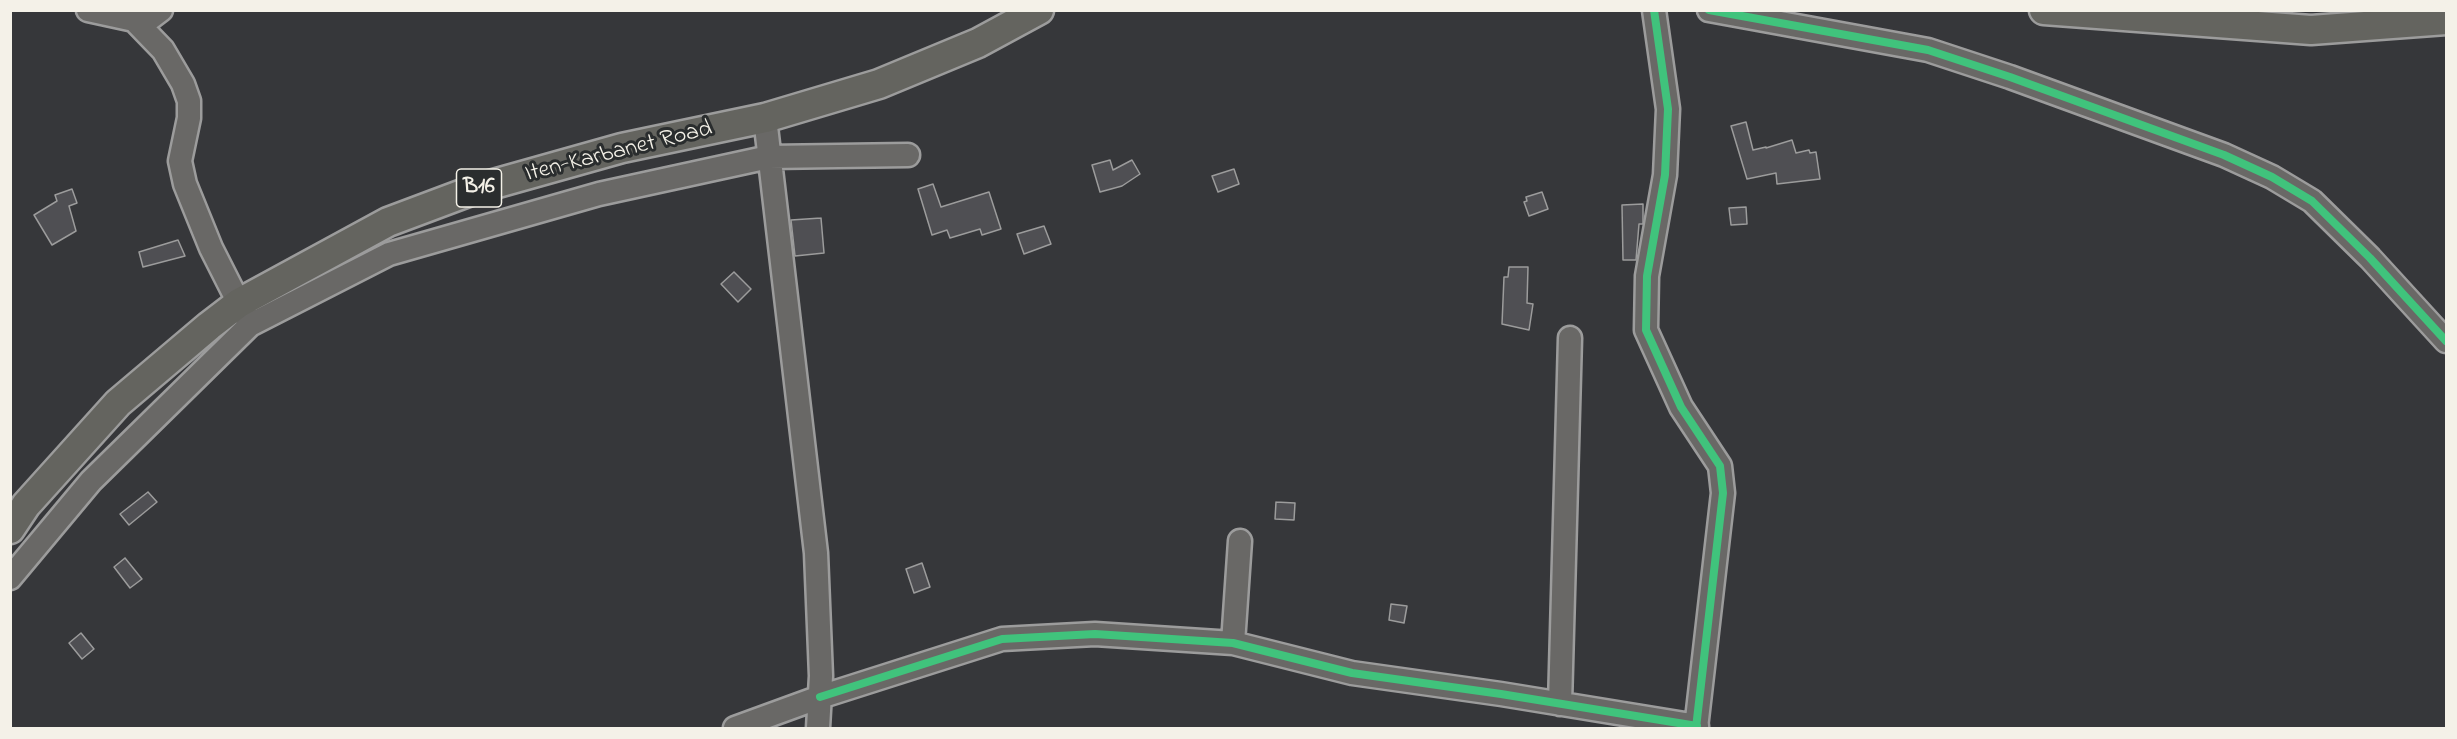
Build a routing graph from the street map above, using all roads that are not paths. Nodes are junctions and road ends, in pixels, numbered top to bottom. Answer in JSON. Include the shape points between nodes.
{"nodes":[{"id":1,"x":88,"y":10,"type":"edge"},
{"id":2,"x":161,"y":10,"type":"edge"},
{"id":3,"x":1039,"y":10,"type":"edge"},
{"id":4,"x":1654,"y":10,"type":"edge"},
{"id":5,"x":1709,"y":10,"type":"edge"},
{"id":6,"x":2044,"y":10,"type":"edge"},
{"id":7,"x":2446,"y":20,"type":"edge"},
{"id":8,"x":140,"y":26,"type":"junction"},
{"id":9,"x":765,"y":118,"type":"junction"},
{"id":10,"x":908,"y":155,"type":"dead end"},
{"id":11,"x":769,"y":156,"type":"junction"},
{"id":12,"x":244,"y":314,"type":"junction"},
{"id":13,"x":1570,"y":338,"type":"dead end"},
{"id":14,"x":2446,"y":341,"type":"edge"},
{"id":15,"x":10,"y":529,"type":"edge"},
{"id":16,"x":1240,"y":541,"type":"dead end"},
{"id":17,"x":10,"y":578,"type":"edge"},
{"id":18,"x":1233,"y":643,"type":"junction"},
{"id":19,"x":820,"y":697,"type":"junction"},
{"id":20,"x":1560,"y":704,"type":"junction"},
{"id":21,"x":1696,"y":727,"type":"edge"},
{"id":22,"x":735,"y":729,"type":"edge"},
{"id":23,"x":818,"y":729,"type":"edge"}],
"edges":[{"from":1,"to":8,"type":"street","via":[[134,20]]},
{"from":2,"to":8,"type":"street"},
{"from":3,"to":9,"type":"main road","name":"Iten-Karbanet Road","number":"B16","via":[[978,43],[879,84]]},
{"from":4,"to":21,"type":"street","via":[[1668,108],[1665,175],[1647,276],[1646,330],[1681,407],[1720,466],[1723,493]]},
{"from":5,"to":14,"type":"street","via":[[1928,50],[2224,155],[2312,201]]},
{"from":6,"to":7,"type":"main road","via":[[2311,30]]},
{"from":8,"to":12,"type":"street","via":[[163,50],[183,84],[189,101],[180,161],[185,184]]},
{"from":9,"to":11,"type":"street"},
{"from":9,"to":12,"type":"main road","name":"Iten-Karbanet Road","number":"B16","via":[[622,148],[476,189],[388,222]]},
{"from":10,"to":11,"type":"street"},
{"from":11,"to":12,"type":"street","via":[[599,194],[389,254]]},
{"from":11,"to":19,"type":"street","via":[[816,553]]},
{"from":12,"to":15,"type":"main road","name":"Iten-Karbanet Road","number":"B16","via":[[118,403],[26,505]]},
{"from":12,"to":17,"type":"street","via":[[91,480]]},
{"from":13,"to":20,"type":"street"},
{"from":16,"to":18,"type":"street"},
{"from":18,"to":19,"type":"street","via":[[1095,634],[1002,639]]},
{"from":18,"to":20,"type":"street","via":[[1352,673]]},
{"from":19,"to":22,"type":"street"},
{"from":19,"to":23,"type":"street"},
{"from":20,"to":21,"type":"street"}]}
